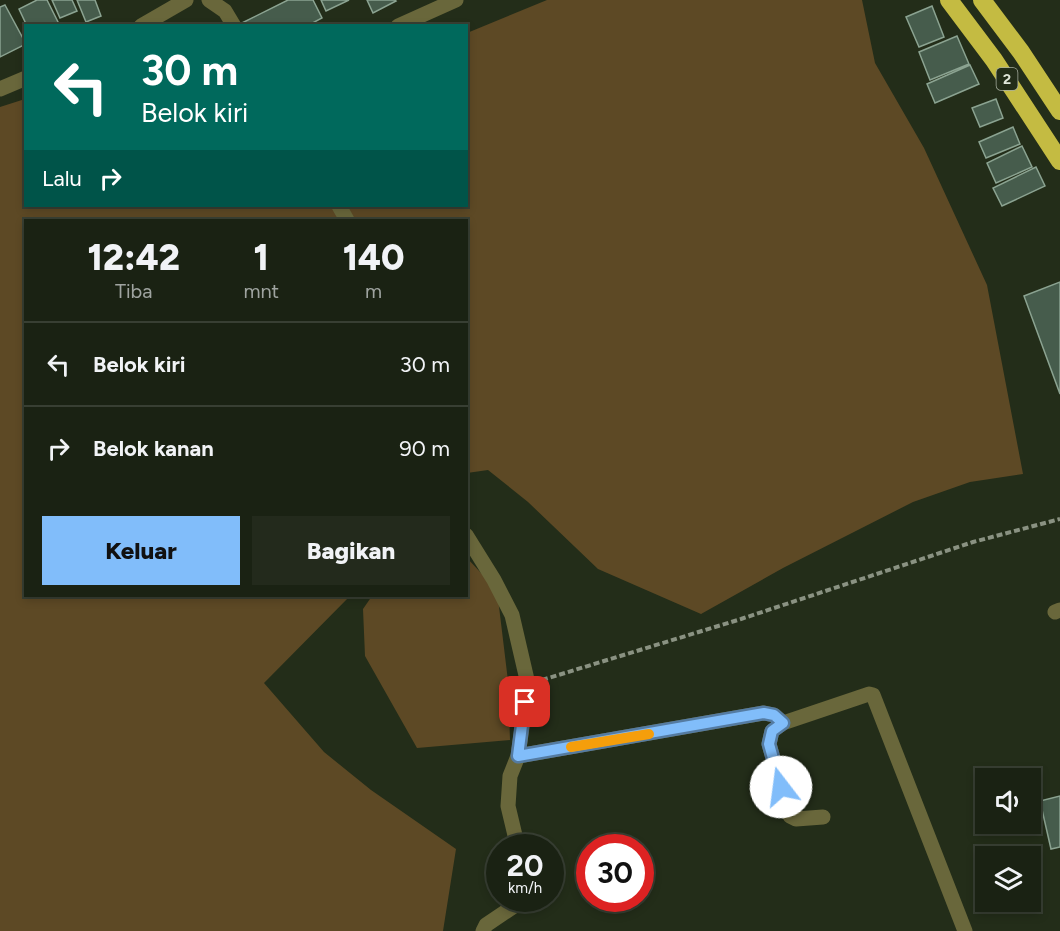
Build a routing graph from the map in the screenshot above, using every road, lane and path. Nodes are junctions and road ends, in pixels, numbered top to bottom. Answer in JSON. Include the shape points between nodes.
{"nodes":[{"id":1,"x":186,"y":0,"type":"edge"},
{"id":2,"x":209,"y":0,"type":"edge"},
{"id":3,"x":456,"y":0,"type":"edge"},
{"id":4,"x":950,"y":0,"type":"edge"},
{"id":5,"x":984,"y":1,"type":"edge"},
{"id":6,"x":144,"y":24,"type":"edge"},
{"id":7,"x":233,"y":24,"type":"edge"},
{"id":8,"x":402,"y":24,"type":"edge"},
{"id":9,"x":24,"y":79,"type":"edge"},
{"id":10,"x":0,"y":89,"type":"edge"},
{"id":11,"x":1060,"y":111,"type":"edge"},
{"id":12,"x":1060,"y":161,"type":"edge"},
{"id":13,"x":1060,"y":519,"type":"edge"},
{"id":14,"x":468,"y":538,"type":"edge"},
{"id":15,"x":528,"y":684,"type":"junction"},
{"id":16,"x":783,"y":723,"type":"junction"},
{"id":17,"x":518,"y":756,"type":"junction"},
{"id":18,"x":823,"y":817,"type":"dead end"},
{"id":19,"x":515,"y":834,"type":"edge"},
{"id":20,"x":506,"y":912,"type":"edge"},
{"id":21,"x":483,"y":931,"type":"edge"},
{"id":22,"x":965,"y":931,"type":"edge"}],
"edges":[{"from":1,"to":6,"type":"street"},
{"from":2,"to":7,"type":"street"},
{"from":3,"to":8,"type":"street"},
{"from":4,"to":12,"type":"highway","number":"2"},
{"from":5,"to":11,"type":"highway","number":"2"},
{"from":9,"to":10,"type":"street"},
{"from":13,"to":15,"type":"path","via":[[973,542]]},
{"from":14,"to":15,"type":"street","via":[[512,615]]},
{"from":15,"to":17,"type":"street"},
{"from":16,"to":17,"type":"street","via":[[764,713]]},
{"from":16,"to":18,"type":"street","via":[[772,731],[769,744],[790,816]]},
{"from":16,"to":22,"type":"street","via":[[873,695]]},
{"from":17,"to":19,"type":"street","via":[[510,776],[508,806]]},
{"from":20,"to":21,"type":"street"}]}
